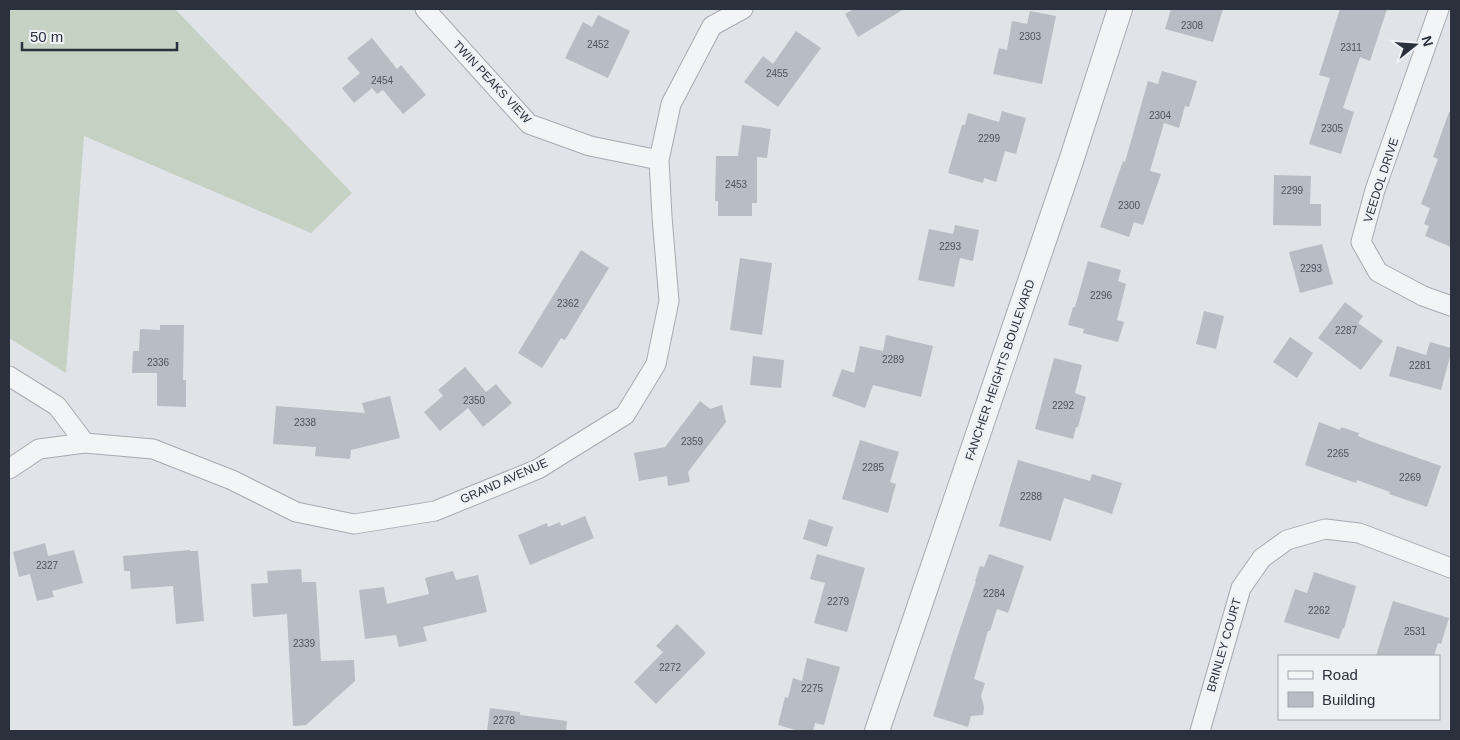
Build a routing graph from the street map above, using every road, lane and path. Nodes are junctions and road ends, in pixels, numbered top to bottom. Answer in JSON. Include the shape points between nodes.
{"nodes":[{"id":1,"x":425,"y":9,"type":"edge"},
{"id":2,"x":743,"y":9,"type":"edge"},
{"id":3,"x":1120,"y":9,"type":"edge"},
{"id":4,"x":1439,"y":9,"type":"edge"},
{"id":5,"x":659,"y":160,"type":"junction"},
{"id":6,"x":1451,"y":306,"type":"edge"},
{"id":7,"x":9,"y":376,"type":"edge"},
{"id":8,"x":85,"y":443,"type":"junction"},
{"id":9,"x":9,"y":469,"type":"edge"},
{"id":10,"x":1451,"y":568,"type":"edge"},
{"id":11,"x":877,"y":731,"type":"edge"},
{"id":12,"x":1200,"y":731,"type":"edge"}],
"edges":[{"from":1,"to":5,"type":"street","name":"TWIN PEAKS VIEW","via":[[529,124],[590,146]]},
{"from":2,"to":5,"type":"street","name":"GRAND AVENUE","via":[[712,26],[671,104]]},
{"from":3,"to":11,"type":"street","name":"FANCHER HEIGHTS BOULEVARD"},
{"from":4,"to":6,"type":"street","name":"VEEDOL DRIVE","via":[[1375,190],[1362,242],[1378,272],[1423,296]]},
{"from":5,"to":8,"type":"street","name":"GRAND AVENUE","via":[[669,300],[656,364],[625,415],[538,469],[435,512],[354,524],[296,512],[232,480],[153,449]]},
{"from":7,"to":8,"type":"street","via":[[56,406]]},
{"from":8,"to":9,"type":"street","name":"GRAND AVENUE","via":[[39,450]]},
{"from":10,"to":12,"type":"street","name":"BRINLEY COURT","via":[[1359,533],[1325,529],[1287,540],[1262,558],[1241,588]]}]}
